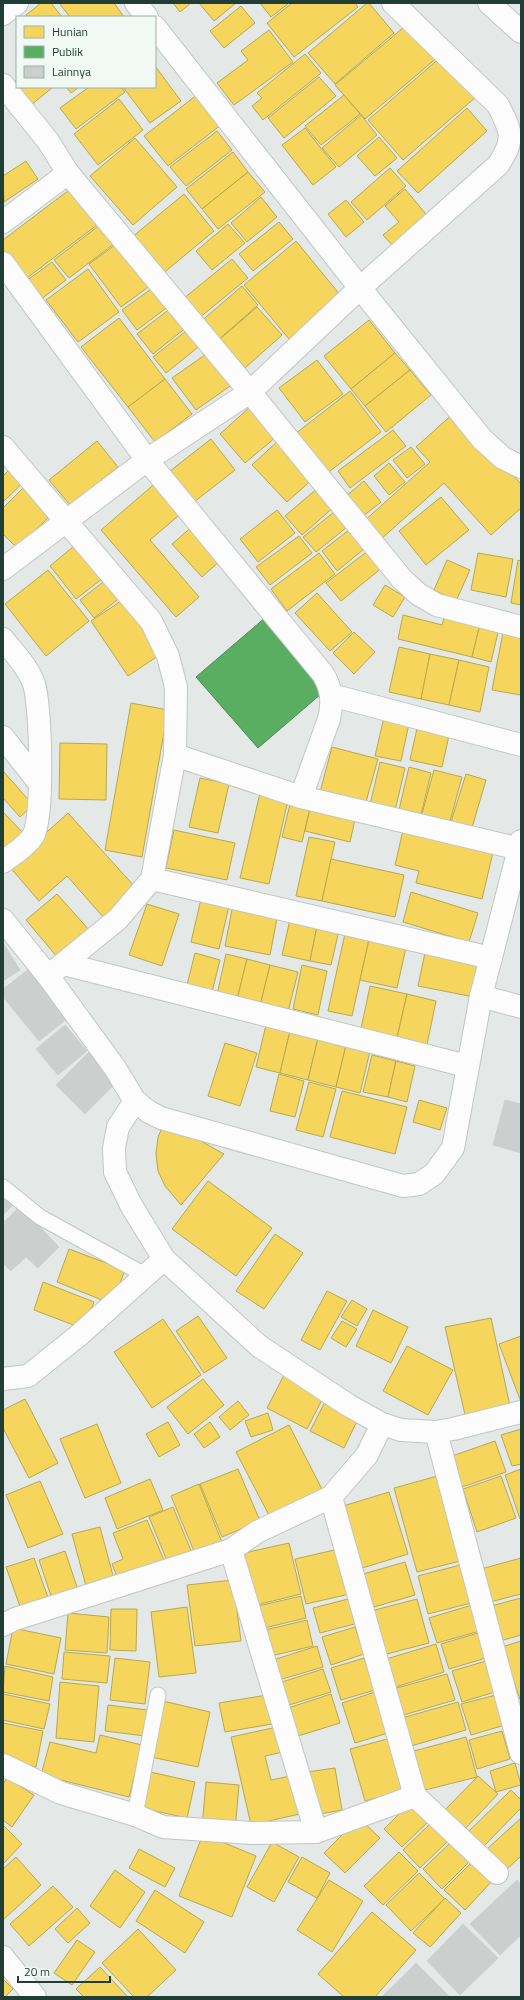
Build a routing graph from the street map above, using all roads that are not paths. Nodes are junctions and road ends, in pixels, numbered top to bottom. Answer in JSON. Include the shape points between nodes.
{"nodes":[{"id":1,"x":17,"y":3,"type":"edge"},
{"id":2,"x":136,"y":3,"type":"edge"},
{"id":3,"x":393,"y":3,"type":"edge"},
{"id":4,"x":489,"y":3,"type":"edge"},
{"id":5,"x":3,"y":14,"type":"edge"},
{"id":6,"x":146,"y":16,"type":"edge"},
{"id":7,"x":156,"y":28,"type":"edge"},
{"id":8,"x":521,"y":32,"type":"edge"},
{"id":9,"x":3,"y":85,"type":"edge"},
{"id":10,"x":516,"y":143,"type":"edge"},
{"id":11,"x":68,"y":173,"type":"junction"},
{"id":12,"x":3,"y":222,"type":"edge"},
{"id":13,"x":3,"y":263,"type":"edge"},
{"id":14,"x":360,"y":288,"type":"junction"},
{"id":15,"x":250,"y":392,"type":"junction"},
{"id":16,"x":3,"y":447,"type":"edge"},
{"id":17,"x":147,"y":460,"type":"junction"},
{"id":18,"x":521,"y":467,"type":"edge"},
{"id":19,"x":68,"y":522,"type":"junction"},
{"id":20,"x":3,"y":569,"type":"edge"},
{"id":21,"x":521,"y":627,"type":"edge"},
{"id":22,"x":3,"y":638,"type":"edge"},
{"id":23,"x":331,"y":695,"type":"junction"},
{"id":24,"x":3,"y":737,"type":"edge"},
{"id":25,"x":521,"y":745,"type":"edge"},
{"id":26,"x":175,"y":755,"type":"junction"},
{"id":27,"x":40,"y":784,"type":"junction"},
{"id":28,"x":301,"y":797,"type":"junction"},
{"id":29,"x":520,"y":845,"type":"edge"},
{"id":30,"x":3,"y":862,"type":"edge"},
{"id":31,"x":152,"y":879,"type":"junction"},
{"id":32,"x":513,"y":898,"type":"edge"},
{"id":33,"x":3,"y":920,"type":"edge"},
{"id":34,"x":491,"y":958,"type":"junction"},
{"id":35,"x":56,"y":970,"type":"junction"},
{"id":36,"x":482,"y":996,"type":"junction"},
{"id":37,"x":521,"y":1007,"type":"edge"},
{"id":38,"x":467,"y":1066,"type":"junction"},
{"id":39,"x":135,"y":1101,"type":"junction"},
{"id":40,"x":3,"y":1187,"type":"edge"},
{"id":41,"x":164,"y":1259,"type":"junction"},
{"id":42,"x":145,"y":1275,"type":"junction"},
{"id":43,"x":3,"y":1379,"type":"edge"},
{"id":44,"x":521,"y":1412,"type":"edge"},
{"id":45,"x":382,"y":1424,"type":"junction"},
{"id":46,"x":436,"y":1432,"type":"junction"},
{"id":47,"x":331,"y":1497,"type":"junction"},
{"id":48,"x":231,"y":1550,"type":"junction"},
{"id":49,"x":3,"y":1625,"type":"edge"},
{"id":50,"x":158,"y":1695,"type":"dead end"},
{"id":51,"x":521,"y":1753,"type":"edge"},
{"id":52,"x":3,"y":1765,"type":"edge"},
{"id":53,"x":415,"y":1796,"type":"junction"},
{"id":54,"x":135,"y":1816,"type":"junction"},
{"id":55,"x":316,"y":1832,"type":"junction"},
{"id":56,"x":498,"y":1873,"type":"dead end"},
{"id":57,"x":3,"y":1957,"type":"edge"},
{"id":58,"x":35,"y":1997,"type":"edge"}],
"edges":[{"from":1,"to":5,"type":"street"},
{"from":2,"to":6,"type":"street"},
{"from":3,"to":10,"type":"street","via":[[498,105]]},
{"from":4,"to":8,"type":"street"},
{"from":7,"to":14,"type":"street"},
{"from":9,"to":11,"type":"street","via":[[48,141]]},
{"from":10,"to":14,"type":"street","via":[[498,165]]},
{"from":11,"to":12,"type":"street"},
{"from":11,"to":15,"type":"street"},
{"from":13,"to":17,"type":"street"},
{"from":14,"to":15,"type":"street"},
{"from":14,"to":18,"type":"street","via":[[482,439],[503,458]]},
{"from":15,"to":17,"type":"street"},
{"from":15,"to":21,"type":"street","via":[[401,578],[418,594],[437,605]]},
{"from":16,"to":19,"type":"street"},
{"from":17,"to":19,"type":"street"},
{"from":17,"to":23,"type":"street","via":[[323,674],[329,684]]},
{"from":19,"to":20,"type":"street"},
{"from":19,"to":26,"type":"street","via":[[151,622],[168,656],[176,688]]},
{"from":22,"to":27,"type":"street","via":[[27,669],[34,684]]},
{"from":23,"to":25,"type":"street"},
{"from":23,"to":28,"type":"street","via":[[329,720]]},
{"from":24,"to":27,"type":"street"},
{"from":26,"to":28,"type":"street"},
{"from":26,"to":31,"type":"street"},
{"from":27,"to":30,"type":"street","via":[[36,829],[27,844]]},
{"from":28,"to":29,"type":"street"},
{"from":29,"to":32,"type":"street"},
{"from":31,"to":34,"type":"street"},
{"from":31,"to":35,"type":"street","via":[[118,918]]},
{"from":32,"to":34,"type":"street"},
{"from":33,"to":35,"type":"street"},
{"from":34,"to":36,"type":"street"},
{"from":35,"to":38,"type":"street"},
{"from":35,"to":39,"type":"street"},
{"from":36,"to":37,"type":"street"},
{"from":36,"to":38,"type":"street"},
{"from":38,"to":39,"type":"street","via":[[453,1148],[434,1174],[419,1184],[403,1186],[160,1118]]},
{"from":39,"to":41,"type":"street","via":[[118,1127],[114,1148],[115,1172],[131,1205]]},
{"from":40,"to":42,"type":"lane","via":[[40,1217]]},
{"from":41,"to":42,"type":"street"},
{"from":41,"to":45,"type":"street","via":[[259,1346],[348,1405]]},
{"from":42,"to":43,"type":"street","via":[[78,1336],[28,1376]]},
{"from":44,"to":46,"type":"street"},
{"from":45,"to":46,"type":"street","via":[[401,1430]]},
{"from":45,"to":47,"type":"street","via":[[367,1455]]},
{"from":46,"to":51,"type":"street"},
{"from":47,"to":48,"type":"street","via":[[257,1532]]},
{"from":47,"to":53,"type":"street"},
{"from":48,"to":49,"type":"street"},
{"from":48,"to":55,"type":"street"},
{"from":50,"to":54,"type":"lane"},
{"from":52,"to":54,"type":"street","via":[[61,1793]]},
{"from":53,"to":55,"type":"street"},
{"from":53,"to":56,"type":"street"},
{"from":54,"to":55,"type":"street","via":[[163,1827],[251,1833]]},
{"from":57,"to":58,"type":"street"}]}
